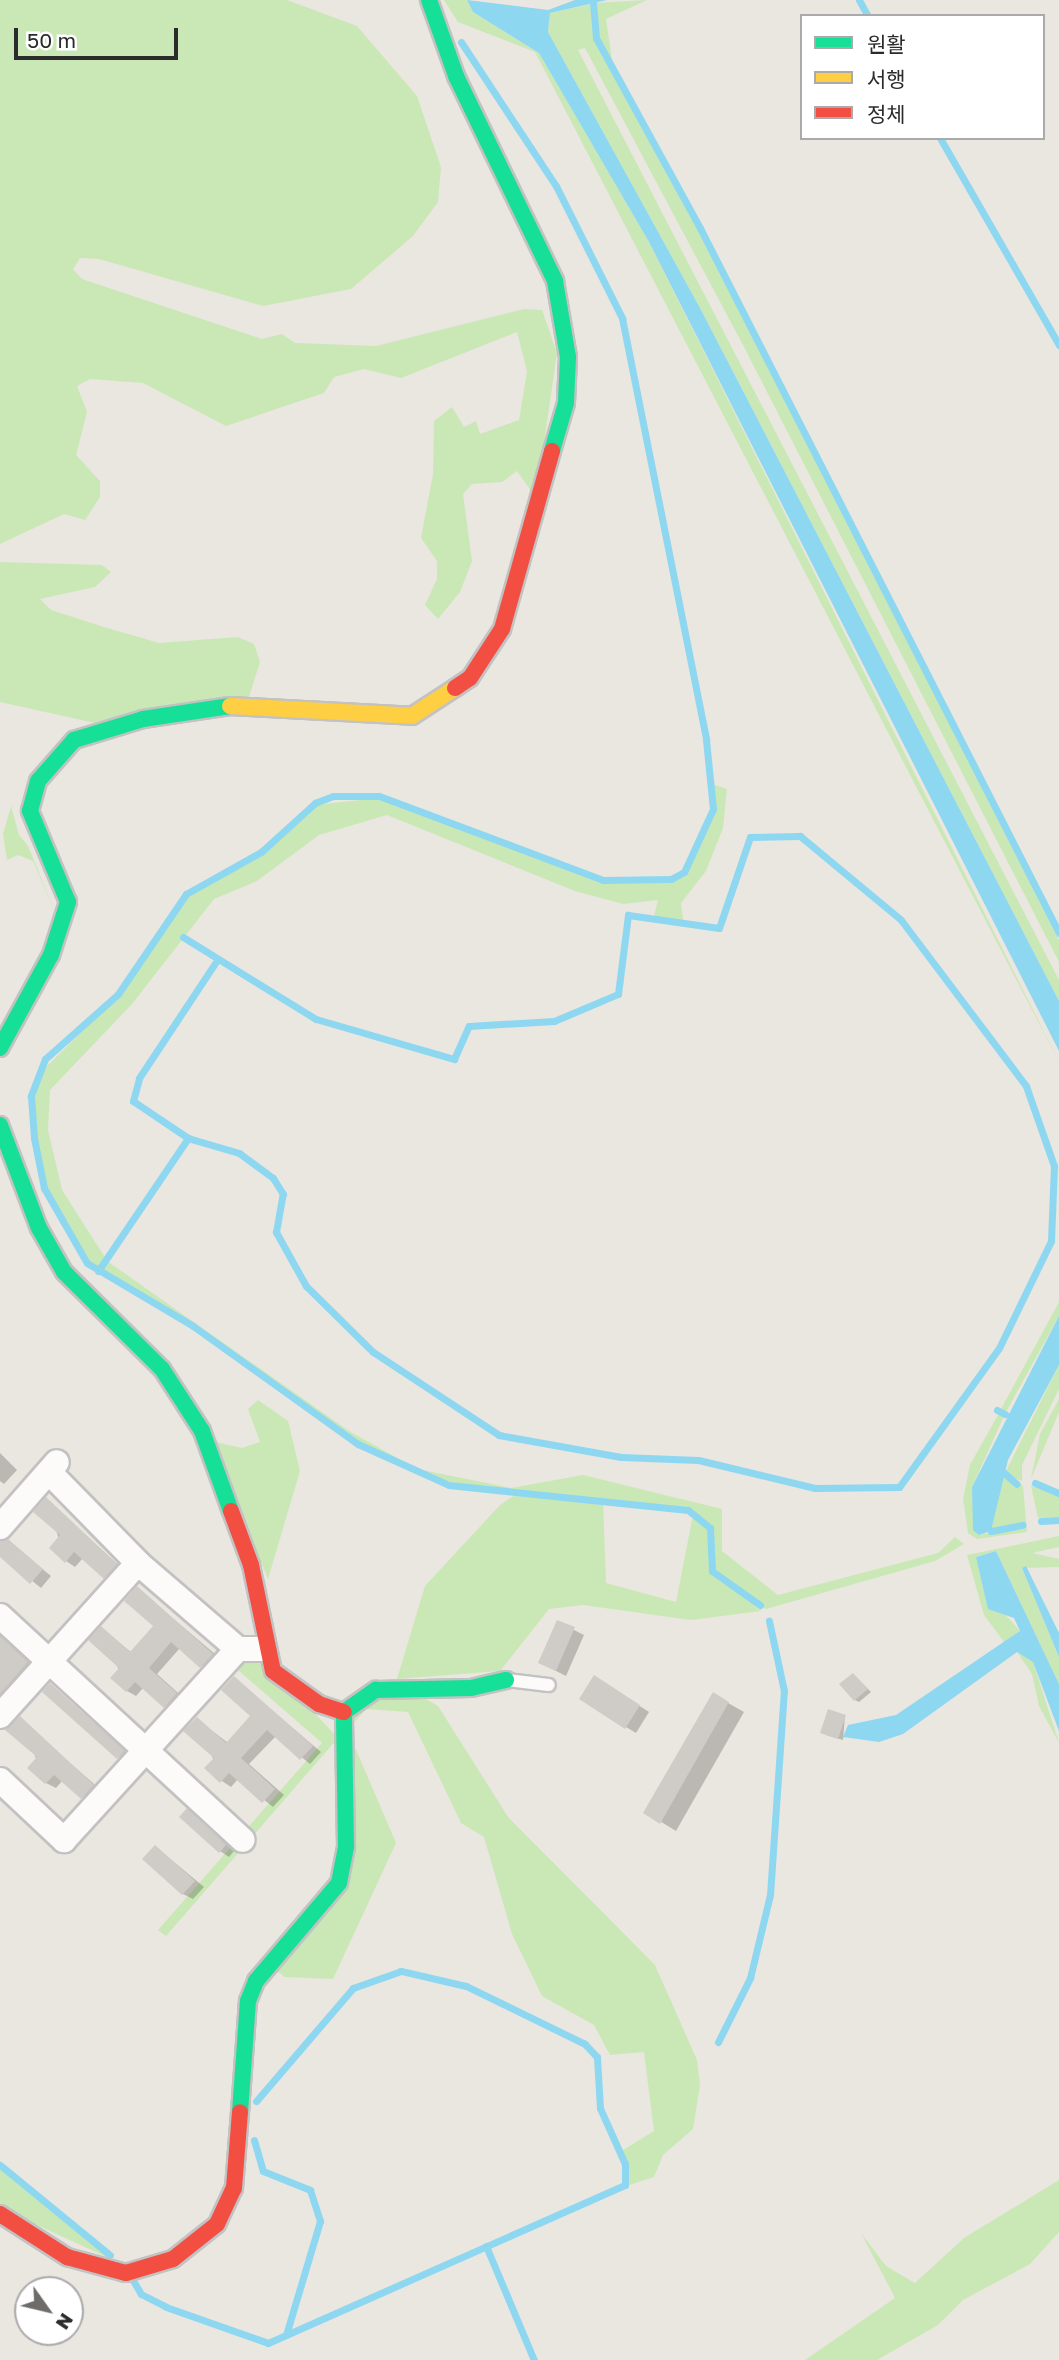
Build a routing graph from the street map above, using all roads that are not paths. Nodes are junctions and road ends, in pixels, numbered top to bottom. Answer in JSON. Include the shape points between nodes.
{"nodes":[{"id":1,"x":429,"y":0,"type":"edge"},
{"id":2,"x":0,"y":1048,"type":"edge"},
{"id":3,"x":0,"y":1125,"type":"edge"},
{"id":4,"x":0,"y":1527,"type":"edge"},
{"id":5,"x":138,"y":1563,"type":"junction"},
{"id":6,"x":0,"y":1616,"type":"edge"},
{"id":7,"x":238,"y":1649,"type":"junction"},
{"id":8,"x":264,"y":1649,"type":"junction"},
{"id":9,"x":49,"y":1660,"type":"junction"},
{"id":10,"x":506,"y":1680,"type":"joint"},
{"id":11,"x":549,"y":1685,"type":"dead end"},
{"id":12,"x":344,"y":1712,"type":"junction"},
{"id":13,"x":0,"y":1716,"type":"edge"},
{"id":14,"x":146,"y":1751,"type":"junction"},
{"id":15,"x":0,"y":1780,"type":"edge"},
{"id":16,"x":243,"y":1840,"type":"dead end"},
{"id":17,"x":0,"y":2214,"type":"edge"}],
"edges":[{"from":1,"to":2,"type":"street","via":[[456,76],[555,281],[568,357],[566,403],[502,629],[470,678],[412,716],[243,704],[143,719],[74,740],[38,781],[30,811],[68,901],[51,955]]},
{"from":3,"to":8,"type":"street","via":[[38,1228],[64,1272],[162,1369],[202,1431],[251,1565]]},
{"from":4,"to":5,"type":"street","via":[[53,1467]]},
{"from":5,"to":7,"type":"street"},
{"from":5,"to":9,"type":"street"},
{"from":6,"to":9,"type":"street"},
{"from":7,"to":8,"type":"street"},
{"from":7,"to":14,"type":"street"},
{"from":8,"to":12,"type":"street","via":[[284,1680]]},
{"from":9,"to":13,"type":"street"},
{"from":9,"to":14,"type":"street"},
{"from":10,"to":11,"type":"lane"},
{"from":10,"to":12,"type":"street","via":[[471,1688],[376,1690]]},
{"from":12,"to":17,"type":"street","via":[[346,1846],[339,1883],[256,1981],[248,2001],[234,2188],[217,2224],[173,2259],[126,2273],[67,2257]]},
{"from":14,"to":15,"type":"street","via":[[64,1840]]},
{"from":14,"to":16,"type":"street"}]}
